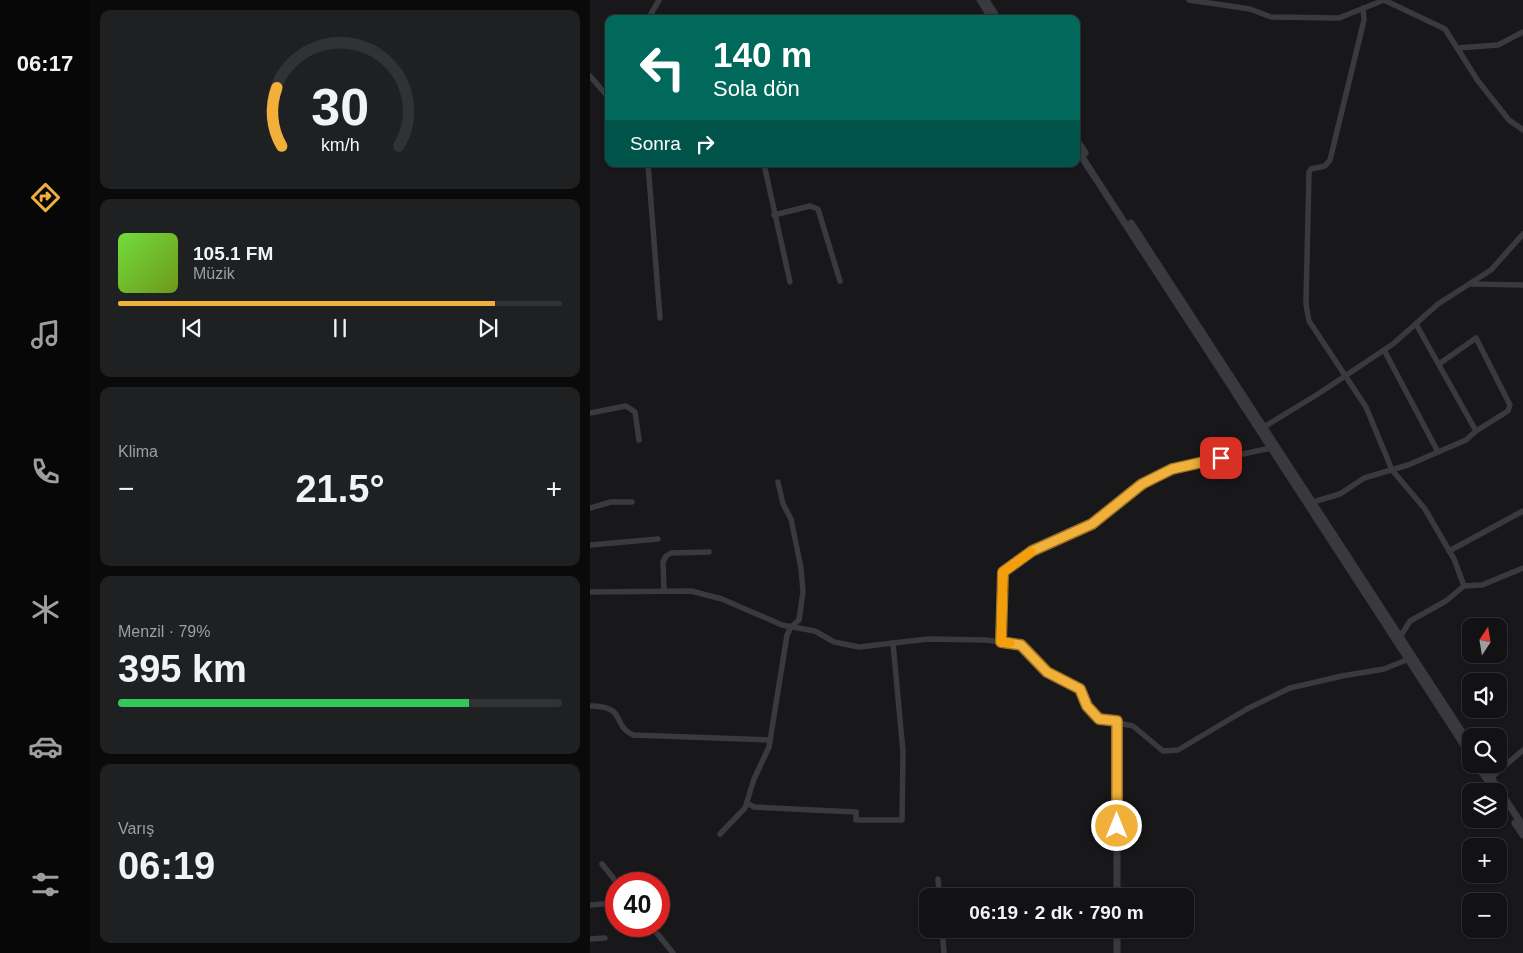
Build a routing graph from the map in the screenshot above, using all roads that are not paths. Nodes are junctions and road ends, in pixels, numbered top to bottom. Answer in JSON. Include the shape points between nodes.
{"nodes":[{"id":1,"x":659,"y":0,"type":"edge"},
{"id":2,"x":980,"y":0,"type":"edge"},
{"id":3,"x":986,"y":0,"type":"edge"},
{"id":4,"x":1189,"y":0,"type":"edge"},
{"id":5,"x":1363,"y":8,"type":"junction"},
{"id":6,"x":650,"y":15,"type":"edge"},
{"id":7,"x":989,"y":15,"type":"edge"},
{"id":8,"x":995,"y":15,"type":"edge"},
{"id":9,"x":1523,"y":32,"type":"edge"},
{"id":10,"x":1457,"y":48,"type":"junction"},
{"id":11,"x":590,"y":76,"type":"edge"},
{"id":12,"x":605,"y":93,"type":"edge"},
{"id":13,"x":1523,"y":130,"type":"edge"},
{"id":14,"x":1080,"y":145,"type":"edge"},
{"id":15,"x":1080,"y":154,"type":"edge"},
{"id":16,"x":648,"y":167,"type":"edge"},
{"id":17,"x":765,"y":167,"type":"edge"},
{"id":18,"x":774,"y":216,"type":"junction"},
{"id":19,"x":1523,"y":234,"type":"edge"},
{"id":20,"x":840,"y":281,"type":"dead end"},
{"id":21,"x":790,"y":282,"type":"dead end"},
{"id":22,"x":1469,"y":284,"type":"junction"},
{"id":23,"x":1523,"y":285,"type":"edge"},
{"id":24,"x":660,"y":318,"type":"dead end"},
{"id":25,"x":1416,"y":324,"type":"junction"},
{"id":26,"x":1384,"y":350,"type":"junction"},
{"id":27,"x":1439,"y":364,"type":"junction"},
{"id":28,"x":1344,"y":376,"type":"junction"},
{"id":29,"x":590,"y":413,"type":"edge"},
{"id":30,"x":1262,"y":428,"type":"junction"},
{"id":31,"x":1476,"y":431,"type":"junction"},
{"id":32,"x":639,"y":440,"type":"dead end"},
{"id":33,"x":1271,"y":448,"type":"junction"},
{"id":34,"x":1438,"y":452,"type":"junction"},
{"id":35,"x":1392,"y":470,"type":"junction"},
{"id":36,"x":778,"y":482,"type":"dead end"},
{"id":37,"x":632,"y":502,"type":"dead end"},
{"id":38,"x":1313,"y":502,"type":"junction"},
{"id":39,"x":590,"y":508,"type":"edge"},
{"id":40,"x":1523,"y":511,"type":"edge"},
{"id":41,"x":658,"y":539,"type":"dead end"},
{"id":42,"x":590,"y":545,"type":"edge"},
{"id":43,"x":1449,"y":551,"type":"junction"},
{"id":44,"x":709,"y":552,"type":"dead end"},
{"id":45,"x":1523,"y":568,"type":"edge"},
{"id":46,"x":1464,"y":586,"type":"junction"},
{"id":47,"x":664,"y":590,"type":"junction"},
{"id":48,"x":590,"y":592,"type":"edge"},
{"id":49,"x":791,"y":627,"type":"junction"},
{"id":50,"x":1399,"y":639,"type":"junction"},
{"id":51,"x":1001,"y":642,"type":"junction"},
{"id":52,"x":893,"y":643,"type":"junction"},
{"id":53,"x":1409,"y":659,"type":"junction"},
{"id":54,"x":590,"y":706,"type":"edge"},
{"id":55,"x":1117,"y":721,"type":"junction"},
{"id":56,"x":1462,"y":733,"type":"edge"},
{"id":57,"x":770,"y":740,"type":"junction"},
{"id":58,"x":1462,"y":742,"type":"edge"},
{"id":59,"x":1523,"y":750,"type":"edge"},
{"id":60,"x":1488,"y":773,"type":"edge"},
{"id":61,"x":1491,"y":778,"type":"junction"},
{"id":62,"x":746,"y":803,"type":"junction"},
{"id":63,"x":1507,"y":810,"type":"edge"},
{"id":64,"x":1523,"y":826,"type":"edge"},
{"id":65,"x":720,"y":834,"type":"dead end"},
{"id":66,"x":1523,"y":835,"type":"edge"},
{"id":67,"x":602,"y":864,"type":"dead end"},
{"id":68,"x":608,"y":872,"type":"edge"},
{"id":69,"x":938,"y":879,"type":"dead end"},
{"id":70,"x":939,"y":888,"type":"edge"},
{"id":71,"x":1117,"y":888,"type":"edge"},
{"id":72,"x":605,"y":904,"type":"edge"},
{"id":73,"x":590,"y":905,"type":"edge"},
{"id":74,"x":660,"y":937,"type":"edge"},
{"id":75,"x":604,"y":938,"type":"dead end"},
{"id":76,"x":943,"y":938,"type":"edge"},
{"id":77,"x":1117,"y":938,"type":"edge"},
{"id":78,"x":590,"y":939,"type":"edge"},
{"id":79,"x":673,"y":953,"type":"edge"},
{"id":80,"x":944,"y":953,"type":"edge"},
{"id":81,"x":1117,"y":953,"type":"edge"}],
"edges":[{"from":1,"to":6,"type":"street"},
{"from":2,"to":7,"type":"street"},
{"from":3,"to":8,"type":"street"},
{"from":4,"to":5,"type":"street","via":[[1250,9],[1271,17],[1339,18]]},
{"from":5,"to":10,"type":"street","via":[[1384,0],[1410,11],[1445,29]]},
{"from":5,"to":28,"type":"street","via":[[1364,20],[1330,160],[1325,166],[1309,172],[1307,315]]},
{"from":9,"to":10,"type":"street","via":[[1498,45]]},
{"from":10,"to":13,"type":"street","via":[[1490,97],[1509,120]]},
{"from":11,"to":12,"type":"street"},
{"from":14,"to":30,"type":"street"},
{"from":15,"to":30,"type":"street"},
{"from":16,"to":24,"type":"street"},
{"from":17,"to":18,"type":"street"},
{"from":18,"to":20,"type":"street","via":[[810,206],[818,209]]},
{"from":18,"to":21,"type":"street"},
{"from":19,"to":22,"type":"street","via":[[1491,270]]},
{"from":22,"to":23,"type":"street"},
{"from":22,"to":25,"type":"street","via":[[1438,304]]},
{"from":25,"to":26,"type":"street"},
{"from":25,"to":27,"type":"street"},
{"from":26,"to":28,"type":"street"},
{"from":26,"to":34,"type":"street"},
{"from":27,"to":31,"type":"street"},
{"from":27,"to":31,"type":"street","via":[[1476,338],[1510,405],[1508,411]]},
{"from":28,"to":30,"type":"street"},
{"from":28,"to":35,"type":"street","via":[[1366,407]]},
{"from":29,"to":32,"type":"street","via":[[626,406],[634,412]]},
{"from":30,"to":33,"type":"street"},
{"from":30,"to":38,"type":"street"},
{"from":31,"to":34,"type":"street","via":[[1466,440]]},
{"from":33,"to":50,"type":"street"},
{"from":33,"to":51,"type":"street","via":[[1172,469],[1142,484],[1092,524],[1032,551],[1003,572]]},
{"from":34,"to":35,"type":"street"},
{"from":35,"to":38,"type":"street","via":[[1364,478],[1340,494]]},
{"from":35,"to":43,"type":"street","via":[[1425,509]]},
{"from":36,"to":49,"type":"street","via":[[783,504],[791,519],[801,568],[799,620]]},
{"from":37,"to":39,"type":"street","via":[[611,502]]},
{"from":38,"to":50,"type":"street"},
{"from":40,"to":43,"type":"street"},
{"from":41,"to":42,"type":"street"},
{"from":43,"to":46,"type":"street"},
{"from":44,"to":47,"type":"street","via":[[667,554],[663,562]]},
{"from":45,"to":46,"type":"street","via":[[1482,584]]},
{"from":46,"to":50,"type":"street","via":[[1446,601],[1410,621]]},
{"from":47,"to":48,"type":"street"},
{"from":47,"to":49,"type":"street","via":[[691,590],[722,599]]},
{"from":49,"to":52,"type":"street","via":[[815,631],[834,642],[859,647]]},
{"from":49,"to":57,"type":"street","via":[[784,648]]},
{"from":50,"to":53,"type":"street"},
{"from":50,"to":56,"type":"street"},
{"from":51,"to":52,"type":"street","via":[[928,639]]},
{"from":51,"to":55,"type":"street","via":[[1021,645],[1047,672],[1080,689],[1087,706],[1099,719]]},
{"from":52,"to":62,"type":"street","via":[[904,752],[902,820],[856,820],[856,812],[754,807]]},
{"from":53,"to":55,"type":"street","via":[[1384,670],[1290,688],[1247,708],[1178,750],[1163,751],[1132,726]]},
{"from":53,"to":58,"type":"street"},
{"from":54,"to":57,"type":"street","via":[[616,712],[625,730],[632,734]]},
{"from":55,"to":71,"type":"street"},
{"from":57,"to":62,"type":"street"},
{"from":59,"to":61,"type":"street"},
{"from":60,"to":61,"type":"street"},
{"from":61,"to":64,"type":"street"},
{"from":62,"to":65,"type":"street"},
{"from":63,"to":66,"type":"street"},
{"from":67,"to":68,"type":"street"},
{"from":69,"to":70,"type":"street"},
{"from":72,"to":73,"type":"street"},
{"from":74,"to":79,"type":"street"},
{"from":75,"to":78,"type":"street"},
{"from":76,"to":80,"type":"street"},
{"from":77,"to":81,"type":"street"}]}
